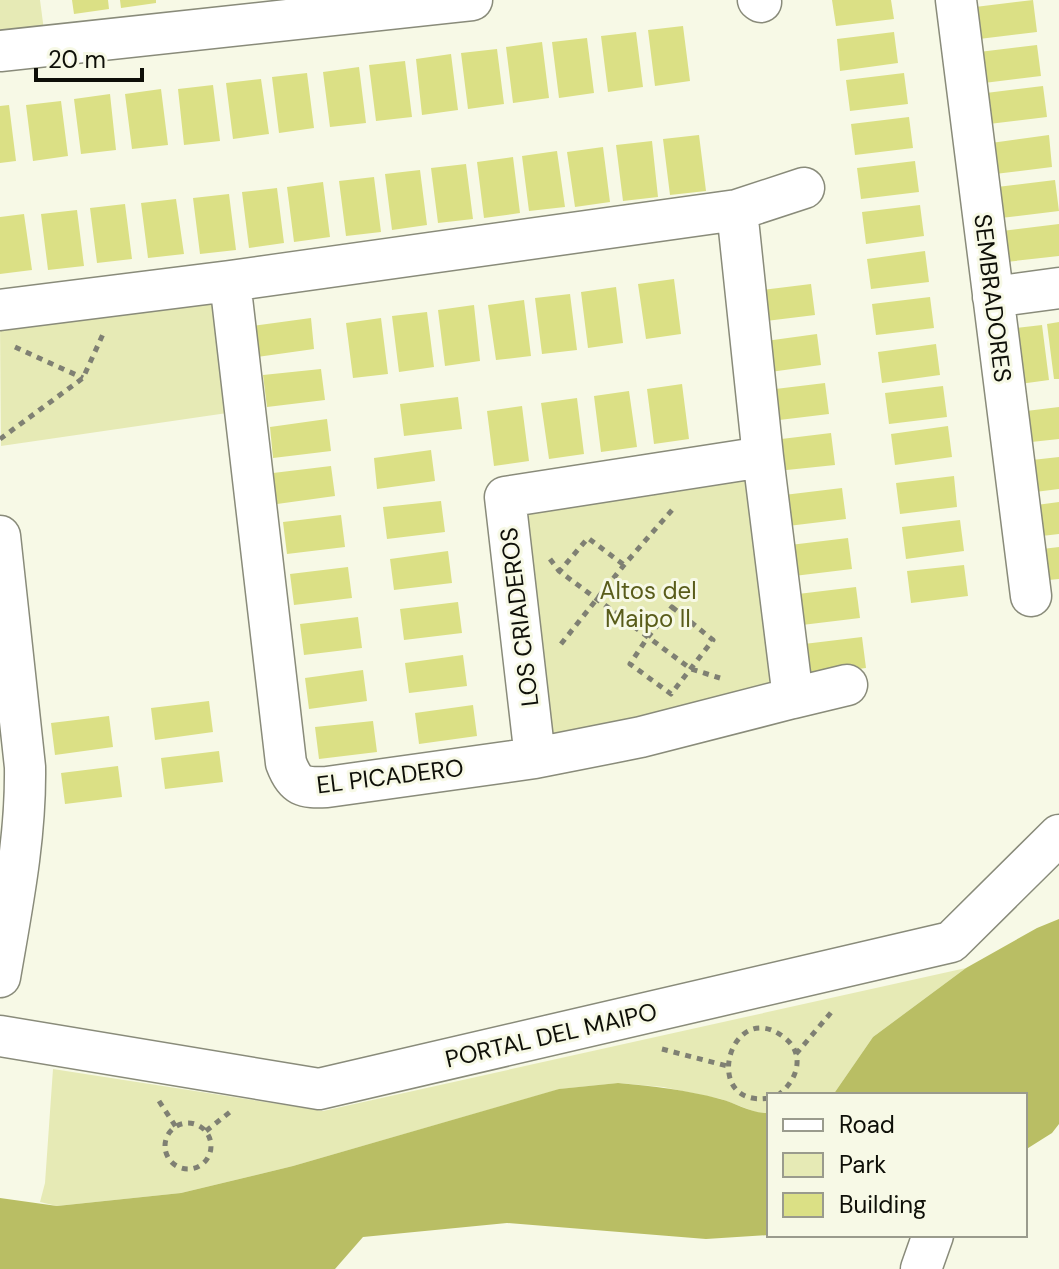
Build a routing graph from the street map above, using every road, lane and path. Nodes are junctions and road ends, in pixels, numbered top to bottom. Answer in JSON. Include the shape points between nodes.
{"nodes":[{"id":1,"x":472,"y":0,"type":"edge"},
{"id":2,"x":956,"y":0,"type":"edge"},
{"id":3,"x":0,"y":51,"type":"edge"},
{"id":4,"x":804,"y":188,"type":"dead end"},
{"id":5,"x":737,"y":210,"type":"junction"},
{"id":6,"x":230,"y":281,"type":"junction"},
{"id":7,"x":1059,"y":288,"type":"edge"},
{"id":8,"x":121,"y":294,"type":"junction"},
{"id":9,"x":993,"y":297,"type":"junction"},
{"id":10,"x":0,"y":310,"type":"edge"},
{"id":11,"x":14,"y":346,"type":"dead end"},
{"id":12,"x":83,"y":378,"type":"junction"},
{"id":13,"x":0,"y":439,"type":"edge"},
{"id":14,"x":763,"y":457,"type":"junction"},
{"id":15,"x":711,"y":467,"type":"junction"},
{"id":16,"x":0,"y":536,"type":"edge"},
{"id":17,"x":541,"y":547,"type":"dead end"},
{"id":18,"x":624,"y":565,"type":"junction"},
{"id":19,"x":559,"y":571,"type":"junction"},
{"id":20,"x":551,"y":583,"type":"dead end"},
{"id":21,"x":1031,"y":596,"type":"dead end"},
{"id":22,"x":596,"y":599,"type":"junction"},
{"id":23,"x":4,"y":621,"type":"edge"},
{"id":24,"x":648,"y":637,"type":"junction"},
{"id":25,"x":561,"y":645,"type":"dead end"},
{"id":26,"x":691,"y":669,"type":"junction"},
{"id":27,"x":735,"y":682,"type":"dead end"},
{"id":28,"x":847,"y":685,"type":"dead end"},
{"id":29,"x":793,"y":698,"type":"junction"},
{"id":30,"x":9,"y":703,"type":"edge"},
{"id":31,"x":535,"y":758,"type":"junction"},
{"id":32,"x":12,"y":787,"type":"edge"},
{"id":33,"x":1059,"y":835,"type":"edge"},
{"id":34,"x":4,"y":924,"type":"edge"},
{"id":35,"x":0,"y":977,"type":"edge"},
{"id":36,"x":0,"y":1036,"type":"edge"},
{"id":37,"x":649,"y":1046,"type":"dead end"},
{"id":38,"x":727,"y":1066,"type":"junction"},
{"id":39,"x":781,"y":1093,"type":"edge"},
{"id":40,"x":156,"y":1097,"type":"dead end"},
{"id":41,"x":767,"y":1098,"type":"edge"},
{"id":42,"x":235,"y":1109,"type":"dead end"},
{"id":43,"x":176,"y":1127,"type":"junction"},
{"id":44,"x":206,"y":1131,"type":"junction"},
{"id":45,"x":932,"y":1237,"type":"edge"},
{"id":46,"x":921,"y":1269,"type":"edge"}],
"edges":[{"from":1,"to":3,"type":"street"},
{"from":2,"to":9,"type":"street","name":"SEMBRADORES"},
{"from":4,"to":5,"type":"street"},
{"from":5,"to":6,"type":"street"},
{"from":5,"to":14,"type":"street"},
{"from":6,"to":8,"type":"street"},
{"from":6,"to":31,"type":"street","name":"EL PICADERO","via":[[291,777],[300,785],[327,787]]},
{"from":7,"to":9,"type":"street"},
{"from":8,"to":10,"type":"street"},
{"from":8,"to":12,"type":"path"},
{"from":9,"to":21,"type":"street","name":"SEMBRADORES"},
{"from":11,"to":12,"type":"path"},
{"from":12,"to":13,"type":"path"},
{"from":14,"to":15,"type":"street","name":"LOS CRIADEROS"},
{"from":14,"to":29,"type":"street"},
{"from":15,"to":18,"type":"path"},
{"from":15,"to":31,"type":"street","name":"LOS CRIADEROS","via":[[505,497]]},
{"from":16,"to":23,"type":"street"},
{"from":17,"to":19,"type":"path"},
{"from":18,"to":19,"type":"path","via":[[588,538]]},
{"from":18,"to":22,"type":"path"},
{"from":19,"to":20,"type":"path"},
{"from":19,"to":22,"type":"path"},
{"from":22,"to":24,"type":"path"},
{"from":22,"to":25,"type":"path"},
{"from":23,"to":30,"type":"street"},
{"from":24,"to":26,"type":"path"},
{"from":24,"to":26,"type":"path","via":[[630,664],[671,694]]},
{"from":24,"to":26,"type":"path","via":[[672,607],[713,640]]},
{"from":26,"to":27,"type":"path"},
{"from":28,"to":29,"type":"street","name":"EL PICADERO"},
{"from":29,"to":31,"type":"street","name":"EL PICADERO"},
{"from":30,"to":32,"type":"street"},
{"from":32,"to":34,"type":"street","via":[[23,833]]},
{"from":33,"to":36,"type":"street","name":"PORTAL DEL MAIPO","via":[[951,942],[319,1089]]},
{"from":34,"to":35,"type":"street"},
{"from":37,"to":38,"type":"path"},
{"from":38,"to":39,"type":"path","via":[[730,1049],[740,1036],[756,1029],[773,1030],[796,1054],[797,1071]]},
{"from":38,"to":41,"type":"path","via":[[731,1082],[743,1094]]},
{"from":40,"to":43,"type":"path"},
{"from":42,"to":44,"type":"path"},
{"from":43,"to":44,"type":"path","via":[[194,1124]]},
{"from":43,"to":44,"type":"path","via":[[164,1148],[169,1161],[182,1169],[196,1168],[208,1159]]},
{"from":45,"to":46,"type":"street"}]}
